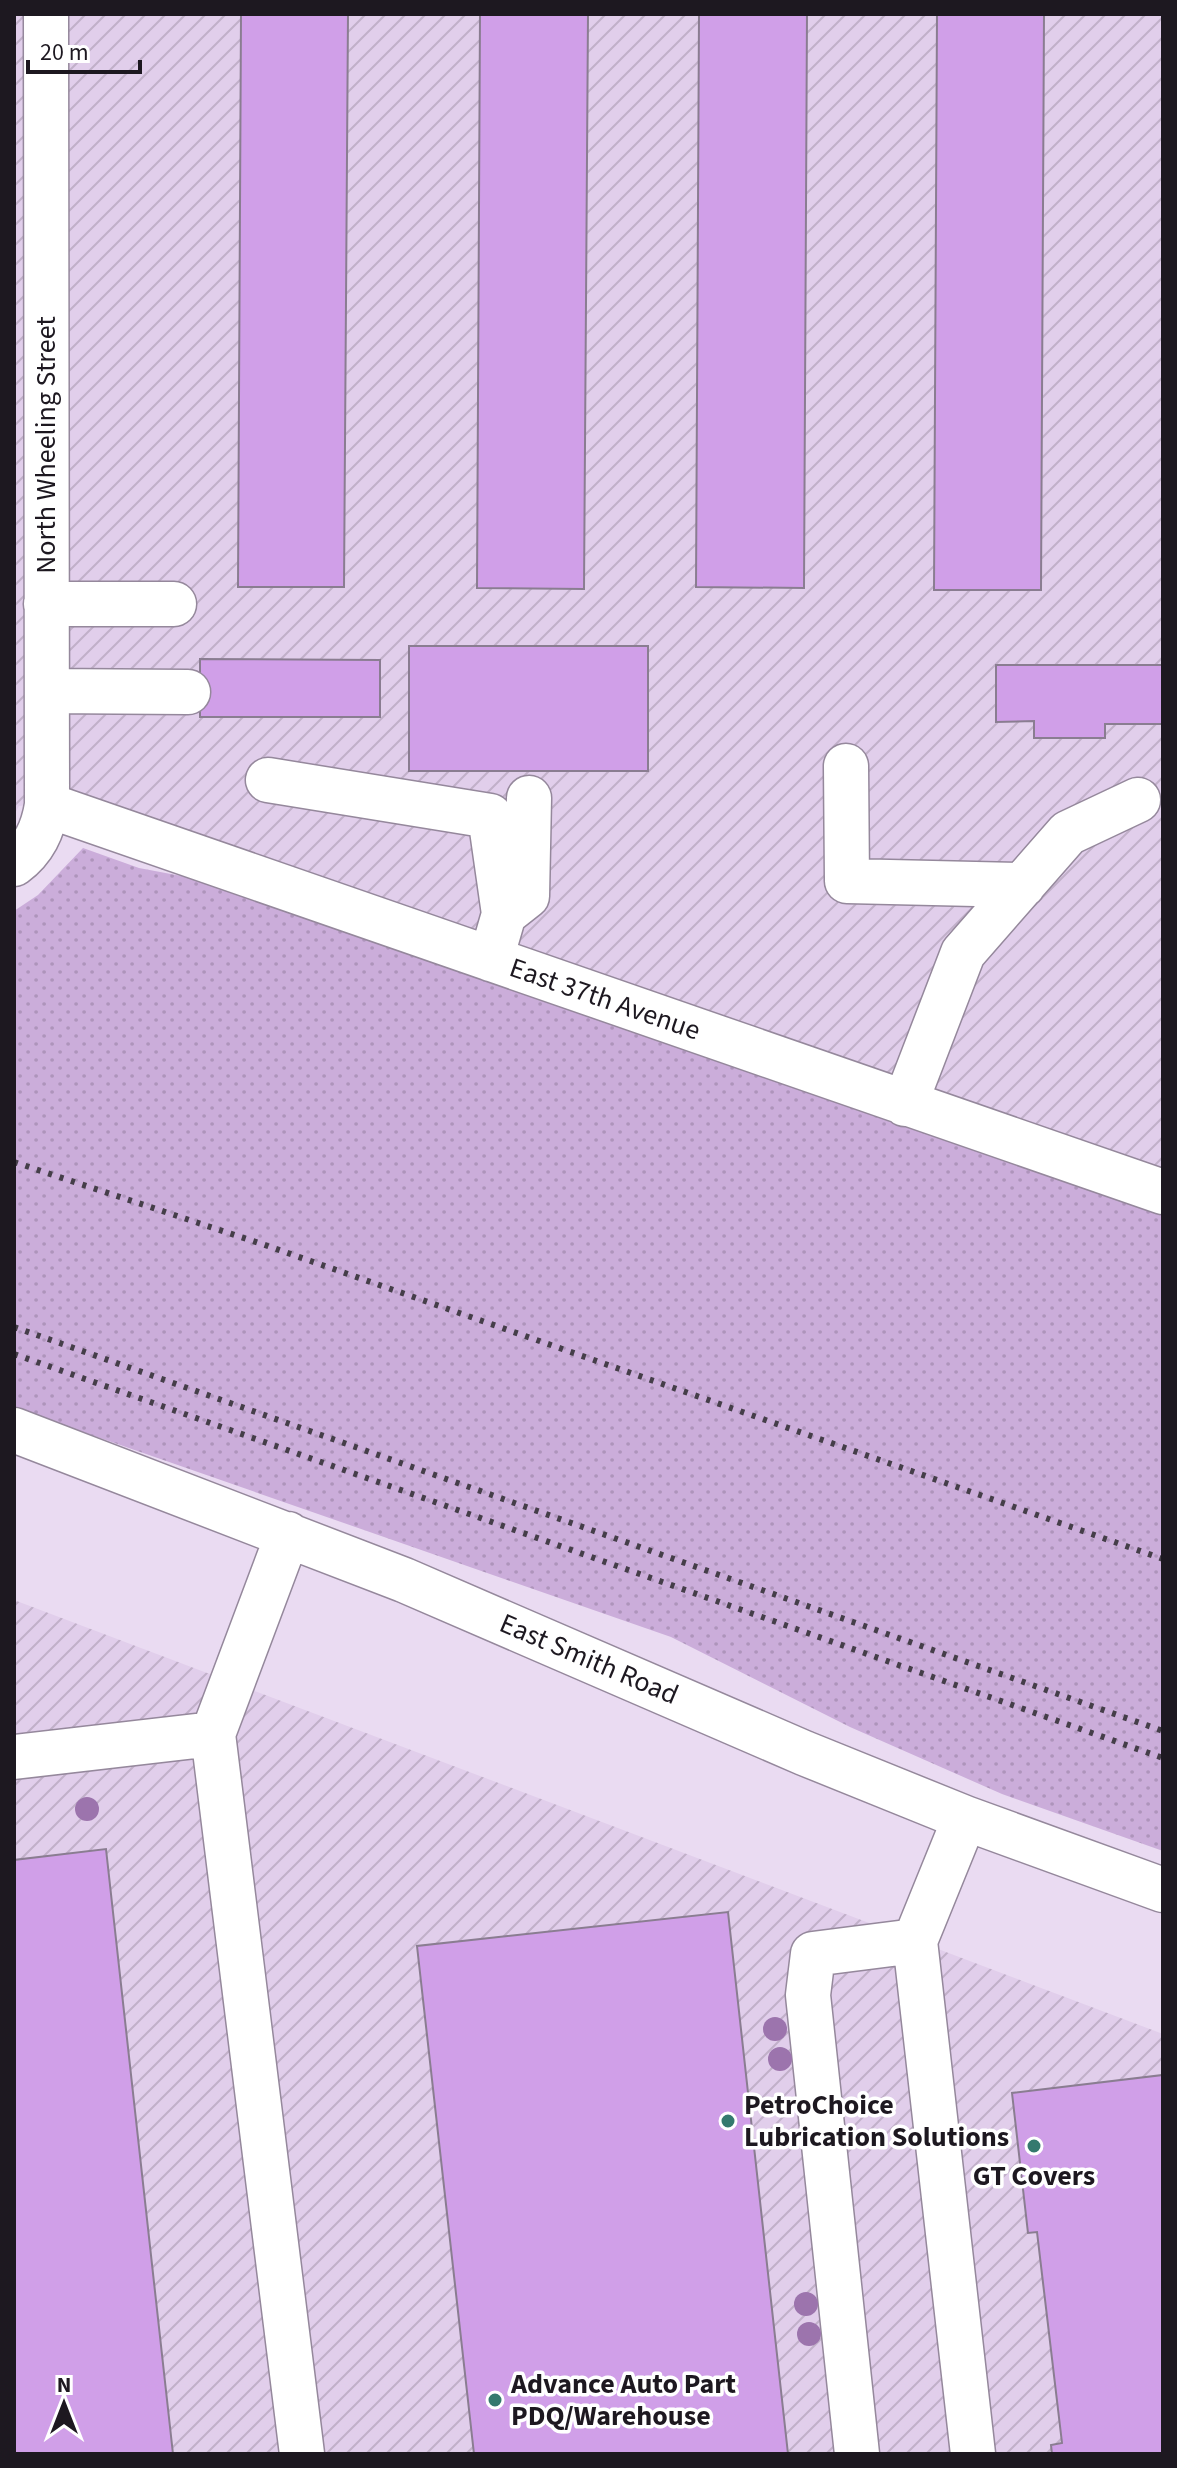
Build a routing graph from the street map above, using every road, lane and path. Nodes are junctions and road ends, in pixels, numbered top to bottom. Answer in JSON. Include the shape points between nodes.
{"nodes":[{"id":1,"x":46,"y":14,"type":"edge"},
{"id":2,"x":30,"y":424,"type":"edge"},
{"id":3,"x":46,"y":604,"type":"junction"},
{"id":4,"x":174,"y":604,"type":"dead end"},
{"id":5,"x":47,"y":691,"type":"junction"},
{"id":6,"x":188,"y":692,"type":"dead end"},
{"id":7,"x":846,"y":766,"type":"dead end"},
{"id":8,"x":268,"y":780,"type":"dead end"},
{"id":9,"x":529,"y":798,"type":"dead end"},
{"id":10,"x":1138,"y":800,"type":"dead end"},
{"id":11,"x":47,"y":805,"type":"junction"},
{"id":12,"x":14,"y":864,"type":"edge"},
{"id":13,"x":1023,"y":885,"type":"junction"},
{"id":14,"x":504,"y":914,"type":"junction"},
{"id":15,"x":491,"y":959,"type":"junction"},
{"id":16,"x":905,"y":1104,"type":"junction"},
{"id":17,"x":1163,"y":1192,"type":"edge"},
{"id":18,"x":14,"y":1430,"type":"edge"},
{"id":19,"x":288,"y":1534,"type":"junction"},
{"id":20,"x":213,"y":1734,"type":"junction"},
{"id":21,"x":14,"y":1757,"type":"edge"},
{"id":22,"x":965,"y":1818,"type":"junction"},
{"id":23,"x":1163,"y":1890,"type":"edge"},
{"id":24,"x":915,"y":1941,"type":"junction"},
{"id":25,"x":302,"y":2454,"type":"edge"},
{"id":26,"x":857,"y":2454,"type":"edge"},
{"id":27,"x":973,"y":2454,"type":"edge"}],
"edges":[{"from":1,"to":2,"type":"street","name":"North Wheeling Street"},
{"from":2,"to":3,"type":"street","name":"North Wheeling Street"},
{"from":3,"to":4,"type":"street"},
{"from":3,"to":5,"type":"street","name":"North Wheeling Street"},
{"from":5,"to":6,"type":"street"},
{"from":5,"to":11,"type":"street","name":"North Wheeling Street"},
{"from":7,"to":13,"type":"street","via":[[847,881]]},
{"from":8,"to":14,"type":"street","via":[[490,816]]},
{"from":9,"to":14,"type":"street","via":[[527,896]]},
{"from":10,"to":13,"type":"street","via":[[1068,833]]},
{"from":11,"to":12,"type":"street","name":"North Wheeling Street","via":[[38,838]]},
{"from":11,"to":15,"type":"street","name":"East 37th Avenue"},
{"from":13,"to":16,"type":"street","via":[[963,953]]},
{"from":14,"to":15,"type":"street"},
{"from":15,"to":16,"type":"street","name":"East 37th Avenue"},
{"from":16,"to":17,"type":"street","name":"East 37th Avenue"},
{"from":18,"to":19,"type":"street","name":"East Smith Road"},
{"from":19,"to":20,"type":"street"},
{"from":19,"to":22,"type":"street","name":"East Smith Road"},
{"from":20,"to":21,"type":"street"},
{"from":20,"to":25,"type":"street"},
{"from":22,"to":23,"type":"street","name":"East Smith Road"},
{"from":22,"to":24,"type":"street"},
{"from":24,"to":26,"type":"street","via":[[813,1954],[808,1995]]},
{"from":24,"to":27,"type":"street"}]}
